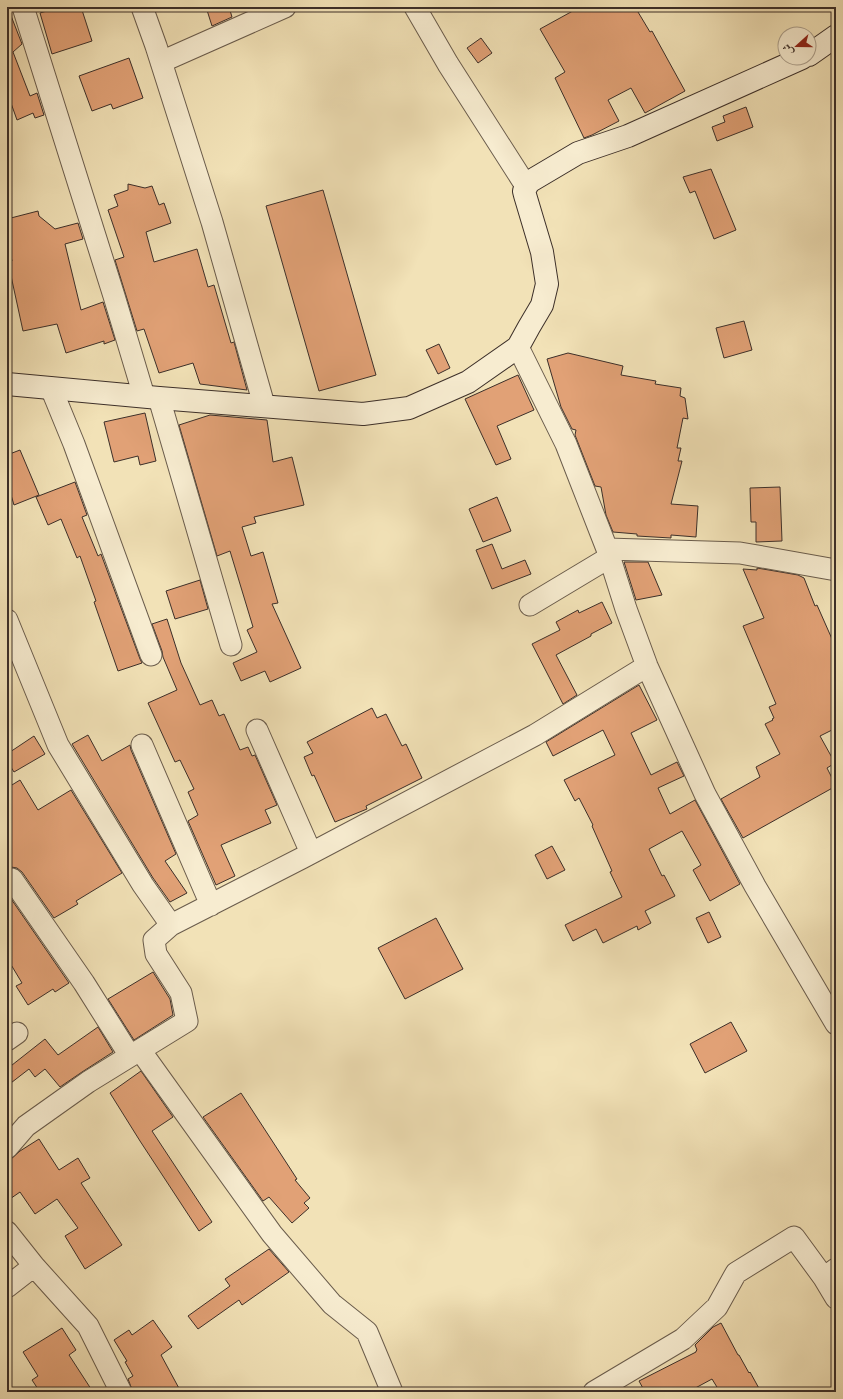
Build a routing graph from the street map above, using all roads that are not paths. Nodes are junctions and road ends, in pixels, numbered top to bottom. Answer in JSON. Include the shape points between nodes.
{"nodes":[{"id":1,"x":22,"y":7,"type":"edge"},
{"id":2,"x":142,"y":7,"type":"edge"},
{"id":3,"x":285,"y":7,"type":"edge"},
{"id":4,"x":415,"y":7,"type":"edge"},
{"id":5,"x":836,"y":36,"type":"edge"},
{"id":6,"x":817,"y":49,"type":"edge"},
{"id":7,"x":161,"y":62,"type":"junction"},
{"id":8,"x":784,"y":66,"type":"edge"},
{"id":9,"x":526,"y":186,"type":"junction"},
{"id":10,"x":518,"y":347,"type":"junction"},
{"id":11,"x":7,"y":384,"type":"edge"},
{"id":12,"x":51,"y":388,"type":"junction"},
{"id":13,"x":152,"y":397,"type":"junction"},
{"id":14,"x":264,"y":405,"type":"junction"},
{"id":15,"x":608,"y":553,"type":"junction"},
{"id":16,"x":836,"y":570,"type":"edge"},
{"id":17,"x":530,"y":605,"type":"dead end"},
{"id":18,"x":7,"y":620,"type":"edge"},
{"id":19,"x":231,"y":645,"type":"dead end"},
{"id":20,"x":151,"y":655,"type":"dead end"},
{"id":21,"x":647,"y":666,"type":"junction"},
{"id":22,"x":257,"y":730,"type":"dead end"},
{"id":23,"x":142,"y":745,"type":"dead end"},
{"id":24,"x":311,"y":853,"type":"junction"},
{"id":25,"x":12,"y":879,"type":"dead end"},
{"id":26,"x":211,"y":905,"type":"junction"},
{"id":27,"x":172,"y":925,"type":"junction"},
{"id":28,"x":836,"y":1024,"type":"edge"},
{"id":29,"x":135,"y":1053,"type":"junction"},
{"id":30,"x":7,"y":1148,"type":"edge"},
{"id":31,"x":7,"y":1232,"type":"edge"},
{"id":32,"x":34,"y":1266,"type":"junction"},
{"id":33,"x":830,"y":1274,"type":"edge"},
{"id":34,"x":7,"y":1287,"type":"edge"},
{"id":35,"x":836,"y":1298,"type":"edge"},
{"id":36,"x":122,"y":1392,"type":"edge"},
{"id":37,"x":392,"y":1392,"type":"edge"},
{"id":38,"x":594,"y":1392,"type":"edge"}],
"edges":[{"from":1,"to":13,"type":"street","via":[[114,296]]},
{"from":2,"to":7,"type":"street"},
{"from":3,"to":7,"type":"street"},
{"from":4,"to":9,"type":"street"},
{"from":5,"to":6,"type":"street"},
{"from":7,"to":14,"type":"street","via":[[212,222]]},
{"from":8,"to":9,"type":"street","via":[[628,136],[578,153],[535,177]]},
{"from":9,"to":10,"type":"street","via":[[525,195],[542,252],[547,284],[542,305]]},
{"from":10,"to":14,"type":"street","via":[[468,382],[409,408],[363,414]]},
{"from":10,"to":15,"type":"street","via":[[566,444]]},
{"from":11,"to":12,"type":"street"},
{"from":12,"to":13,"type":"street"},
{"from":12,"to":20,"type":"street"},
{"from":13,"to":14,"type":"street"},
{"from":13,"to":19,"type":"street"},
{"from":15,"to":16,"type":"street","via":[[740,553]]},
{"from":15,"to":17,"type":"street"},
{"from":15,"to":21,"type":"street"},
{"from":18,"to":27,"type":"street","via":[[58,745],[143,884]]},
{"from":21,"to":24,"type":"street","via":[[535,735]]},
{"from":21,"to":28,"type":"street","via":[[705,794],[755,886]]},
{"from":22,"to":24,"type":"street"},
{"from":23,"to":26,"type":"street"},
{"from":24,"to":26,"type":"street"},
{"from":25,"to":29,"type":"street"},
{"from":26,"to":27,"type":"street"},
{"from":27,"to":29,"type":"street","via":[[154,940],[156,954],[181,993],[187,1021]]},
{"from":29,"to":30,"type":"street","via":[[88,1082],[26,1126]]},
{"from":29,"to":37,"type":"street","via":[[272,1234],[332,1304],[368,1332]]},
{"from":31,"to":32,"type":"street"},
{"from":32,"to":34,"type":"street"},
{"from":32,"to":36,"type":"street","via":[[88,1326]]},
{"from":33,"to":35,"type":"street"},
{"from":33,"to":38,"type":"street","via":[[794,1237],[736,1273],[717,1308],[683,1339]]}]}
